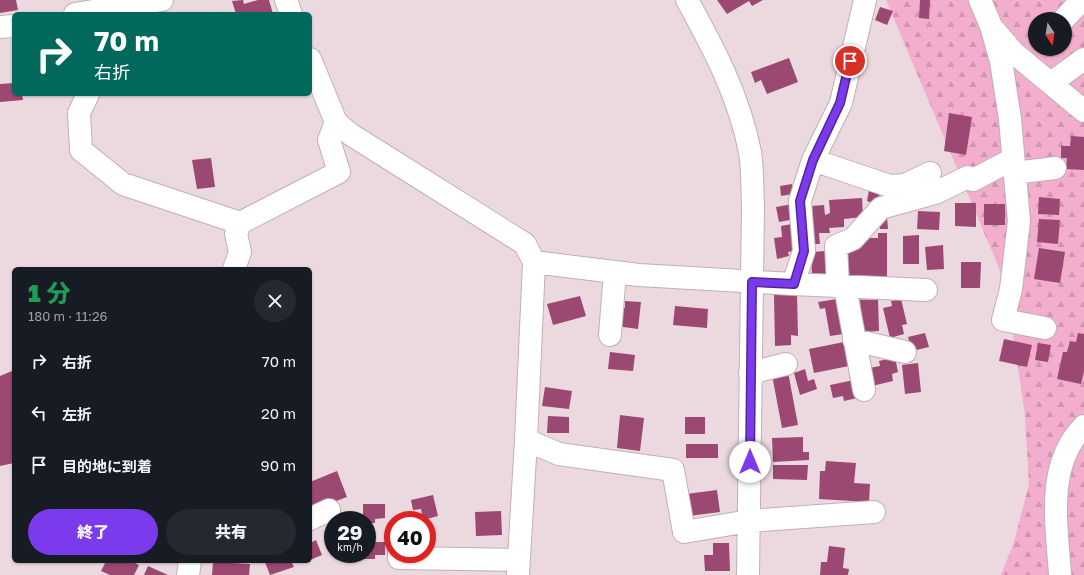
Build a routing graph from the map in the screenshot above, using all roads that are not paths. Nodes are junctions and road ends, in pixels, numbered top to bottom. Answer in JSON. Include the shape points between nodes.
{"nodes":[{"id":1,"x":162,"y":0,"type":"edge"},
{"id":2,"x":286,"y":0,"type":"edge"},
{"id":3,"x":687,"y":0,"type":"edge"},
{"id":4,"x":865,"y":0,"type":"edge"},
{"id":5,"x":980,"y":0,"type":"edge"},
{"id":6,"x":1082,"y":0,"type":"edge"},
{"id":7,"x":87,"y":12,"type":"edge"},
{"id":8,"x":291,"y":12,"type":"edge"},
{"id":9,"x":1071,"y":12,"type":"edge"},
{"id":10,"x":12,"y":26,"type":"edge"},
{"id":11,"x":991,"y":26,"type":"junction"},
{"id":12,"x":0,"y":27,"type":"edge"},
{"id":13,"x":1028,"y":55,"type":"edge"},
{"id":14,"x":1031,"y":56,"type":"edge"},
{"id":15,"x":1084,"y":59,"type":"edge"},
{"id":16,"x":312,"y":64,"type":"edge"},
{"id":17,"x":1051,"y":83,"type":"junction"},
{"id":18,"x":87,"y":96,"type":"edge"},
{"id":19,"x":1084,"y":111,"type":"edge"},
{"id":20,"x":336,"y":122,"type":"junction"},
{"id":21,"x":813,"y":160,"type":"junction"},
{"id":22,"x":1014,"y":166,"type":"junction"},
{"id":23,"x":1055,"y":168,"type":"dead end"},
{"id":24,"x":933,"y":183,"type":"junction"},
{"id":25,"x":240,"y":223,"type":"junction"},
{"id":26,"x":534,"y":262,"type":"junction"},
{"id":27,"x":235,"y":267,"type":"edge"},
{"id":28,"x":615,"y":272,"type":"junction"},
{"id":29,"x":752,"y":282,"type":"junction"},
{"id":30,"x":794,"y":284,"type":"junction"},
{"id":31,"x":841,"y":286,"type":"junction"},
{"id":32,"x":926,"y":290,"type":"dead end"},
{"id":33,"x":1045,"y":328,"type":"dead end"},
{"id":34,"x":610,"y":335,"type":"dead end"},
{"id":35,"x":854,"y":340,"type":"junction"},
{"id":36,"x":905,"y":352,"type":"dead end"},
{"id":37,"x":786,"y":364,"type":"dead end"},
{"id":38,"x":750,"y":373,"type":"junction"},
{"id":39,"x":864,"y":390,"type":"dead end"},
{"id":40,"x":1084,"y":426,"type":"edge"},
{"id":41,"x":526,"y":440,"type":"junction"},
{"id":42,"x":874,"y":512,"type":"dead end"},
{"id":43,"x":749,"y":521,"type":"junction"},
{"id":44,"x":436,"y":561,"type":"edge"},
{"id":45,"x":190,"y":563,"type":"edge"},
{"id":46,"x":518,"y":568,"type":"edge"},
{"id":47,"x":188,"y":575,"type":"edge"},
{"id":48,"x":748,"y":575,"type":"edge"},
{"id":49,"x":1060,"y":575,"type":"edge"}],
"edges":[{"from":1,"to":7,"type":"street"},
{"from":2,"to":8,"type":"street"},
{"from":3,"to":29,"type":"street","via":[[717,54],[738,104],[750,153],[754,207]]},
{"from":4,"to":21,"type":"street","via":[[840,103]]},
{"from":5,"to":11,"type":"street"},
{"from":6,"to":9,"type":"street"},
{"from":10,"to":12,"type":"street"},
{"from":11,"to":13,"type":"street","via":[[1014,53]]},
{"from":11,"to":22,"type":"street","via":[[1002,61]]},
{"from":14,"to":17,"type":"street"},
{"from":15,"to":17,"type":"street"},
{"from":16,"to":20,"type":"street"},
{"from":17,"to":19,"type":"street"},
{"from":18,"to":25,"type":"street","via":[[79,113],[81,150],[123,184]]},
{"from":20,"to":25,"type":"street","via":[[329,140],[340,172]]},
{"from":20,"to":26,"type":"street","via":[[350,134],[525,244]]},
{"from":21,"to":24,"type":"street","via":[[890,186]]},
{"from":21,"to":30,"type":"street","via":[[800,201],[804,251]]},
{"from":22,"to":23,"type":"street"},
{"from":22,"to":24,"type":"street","via":[[973,180],[968,176]]},
{"from":22,"to":33,"type":"street","via":[[1018,221],[1011,289],[1003,320]]},
{"from":24,"to":31,"type":"street","via":[[881,208],[853,238],[836,246]]},
{"from":25,"to":27,"type":"street","via":[[236,234],[240,252]]},
{"from":26,"to":28,"type":"street"},
{"from":26,"to":41,"type":"street"},
{"from":28,"to":29,"type":"street"},
{"from":28,"to":34,"type":"street"},
{"from":29,"to":30,"type":"street"},
{"from":29,"to":38,"type":"street"},
{"from":30,"to":31,"type":"street"},
{"from":31,"to":32,"type":"street"},
{"from":31,"to":35,"type":"street"},
{"from":35,"to":36,"type":"street"},
{"from":35,"to":39,"type":"street"},
{"from":37,"to":38,"type":"street"},
{"from":38,"to":43,"type":"street"},
{"from":40,"to":49,"type":"street","via":[[1066,452],[1056,483]]},
{"from":41,"to":43,"type":"street","via":[[559,454],[673,470],[684,532]]},
{"from":41,"to":46,"type":"street"},
{"from":42,"to":43,"type":"street"},
{"from":43,"to":48,"type":"street"},
{"from":44,"to":46,"type":"street"},
{"from":45,"to":47,"type":"street"}]}
